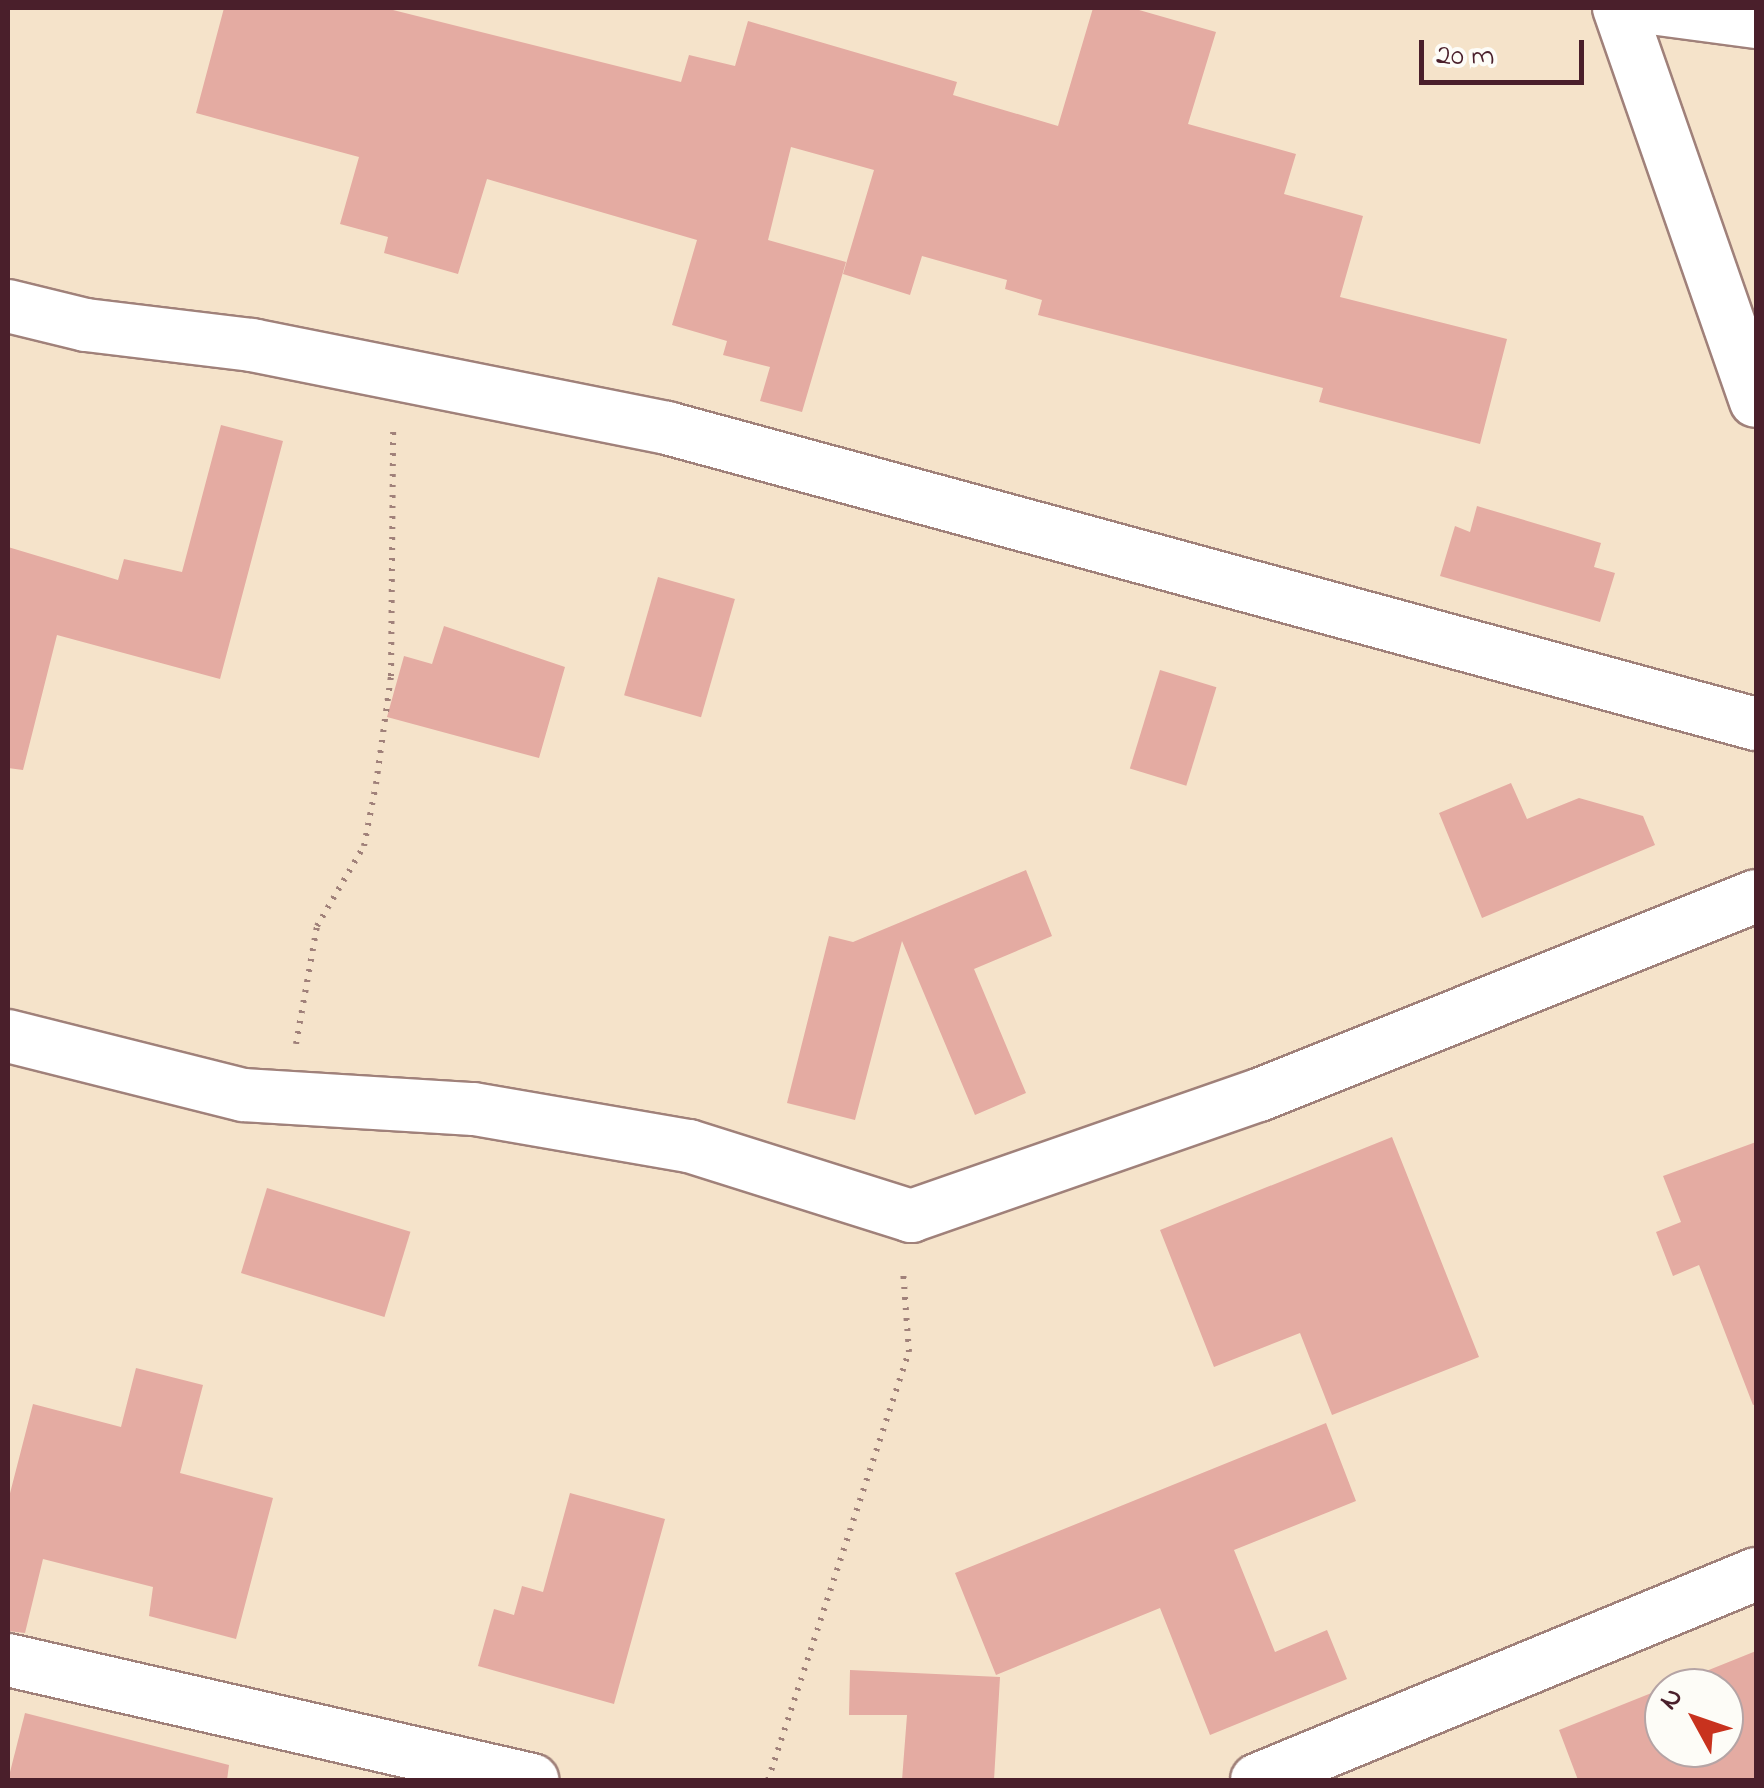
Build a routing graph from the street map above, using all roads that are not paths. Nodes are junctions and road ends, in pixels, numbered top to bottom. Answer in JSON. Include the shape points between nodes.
{"nodes":[{"id":1,"x":1619,"y":8,"type":"edge"},
{"id":2,"x":1650,"y":8,"type":"edge"},
{"id":3,"x":1756,"y":22,"type":"edge"},
{"id":4,"x":8,"y":306,"type":"edge"},
{"id":5,"x":1756,"y":401,"type":"edge"},
{"id":6,"x":1756,"y":724,"type":"edge"},
{"id":7,"x":1756,"y":896,"type":"edge"},
{"id":8,"x":8,"y":1036,"type":"edge"},
{"id":9,"x":1756,"y":1574,"type":"edge"},
{"id":10,"x":8,"y":1660,"type":"edge"},
{"id":11,"x":532,"y":1780,"type":"edge"},
{"id":12,"x":1257,"y":1780,"type":"edge"}],
"edges":[{"from":1,"to":5,"type":"street"},
{"from":2,"to":3,"type":"street"},
{"from":4,"to":6,"type":"street","via":[[86,325],[396,372],[667,428]]},
{"from":7,"to":8,"type":"street","via":[[1259,1094],[912,1216],[689,1146],[474,1109],[243,1094]]},
{"from":9,"to":12,"type":"street"},
{"from":10,"to":11,"type":"street"}]}
